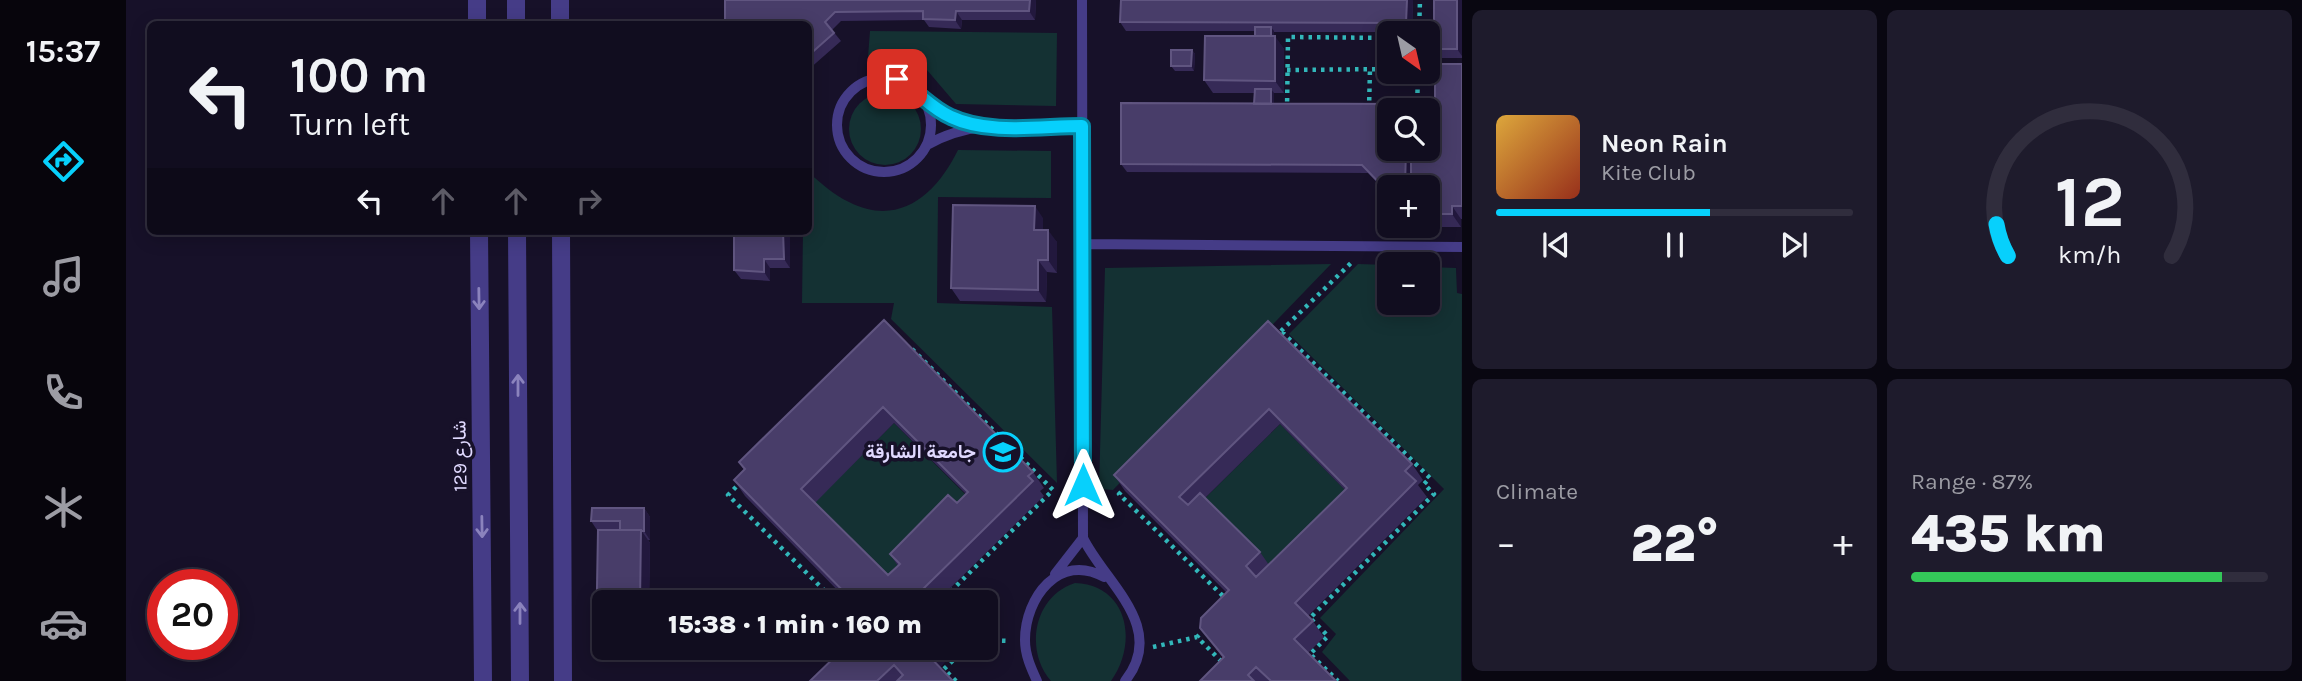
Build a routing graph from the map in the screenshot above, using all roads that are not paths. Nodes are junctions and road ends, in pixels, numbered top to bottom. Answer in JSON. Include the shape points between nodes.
{"nodes":[{"id":1,"x":477,"y":0,"type":"edge"},
{"id":2,"x":516,"y":0,"type":"edge"},
{"id":3,"x":560,"y":0,"type":"edge"},
{"id":4,"x":1082,"y":0,"type":"edge"},
{"id":5,"x":477,"y":21,"type":"edge"},
{"id":6,"x":516,"y":21,"type":"edge"},
{"id":7,"x":560,"y":21,"type":"edge"},
{"id":8,"x":925,"y":101,"type":"junction"},
{"id":9,"x":979,"y":126,"type":"junction"},
{"id":10,"x":1082,"y":126,"type":"junction"},
{"id":11,"x":927,"y":145,"type":"junction"},
{"id":12,"x":479,"y":235,"type":"edge"},
{"id":13,"x":517,"y":235,"type":"edge"},
{"id":14,"x":561,"y":235,"type":"edge"},
{"id":15,"x":1083,"y":244,"type":"junction"},
{"id":16,"x":1462,"y":247,"type":"edge"},
{"id":17,"x":1083,"y":538,"type":"junction"},
{"id":18,"x":1049,"y":579,"type":"junction"},
{"id":19,"x":1112,"y":583,"type":"junction"},
{"id":20,"x":483,"y":681,"type":"edge"},
{"id":21,"x":520,"y":681,"type":"edge"},
{"id":22,"x":563,"y":681,"type":"edge"},
{"id":23,"x":1037,"y":681,"type":"edge"},
{"id":24,"x":1125,"y":681,"type":"edge"}],
"edges":[{"from":1,"to":5,"type":"street"},
{"from":2,"to":6,"type":"street"},
{"from":3,"to":7,"type":"street"},
{"from":4,"to":10,"type":"lane"},
{"from":8,"to":9,"type":"lane","via":[[951,117]]},
{"from":8,"to":11,"type":"lane","via":[[932,122]]},
{"from":8,"to":11,"type":"lane","via":[[897,79],[862,83],[848,94],[839,110],[837,128],[851,160],[884,173],[917,160]]},
{"from":9,"to":10,"type":"lane"},
{"from":9,"to":11,"type":"lane","via":[[952,132]]},
{"from":10,"to":15,"type":"lane"},
{"from":12,"to":20,"type":"street","name":"شارع 129","one_way":true},
{"from":21,"to":13,"type":"street","one_way":true},
{"from":14,"to":22,"type":"street"},
{"from":15,"to":16,"type":"lane"},
{"from":15,"to":17,"type":"lane"},
{"from":17,"to":18,"type":"lane"},
{"from":17,"to":19,"type":"lane"},
{"from":18,"to":19,"type":"lane","via":[[1088,570]]},
{"from":18,"to":23,"type":"lane","via":[[1027,619],[1028,662]]},
{"from":19,"to":24,"type":"lane","via":[[1129,602],[1138,626],[1138,651]]}]}
